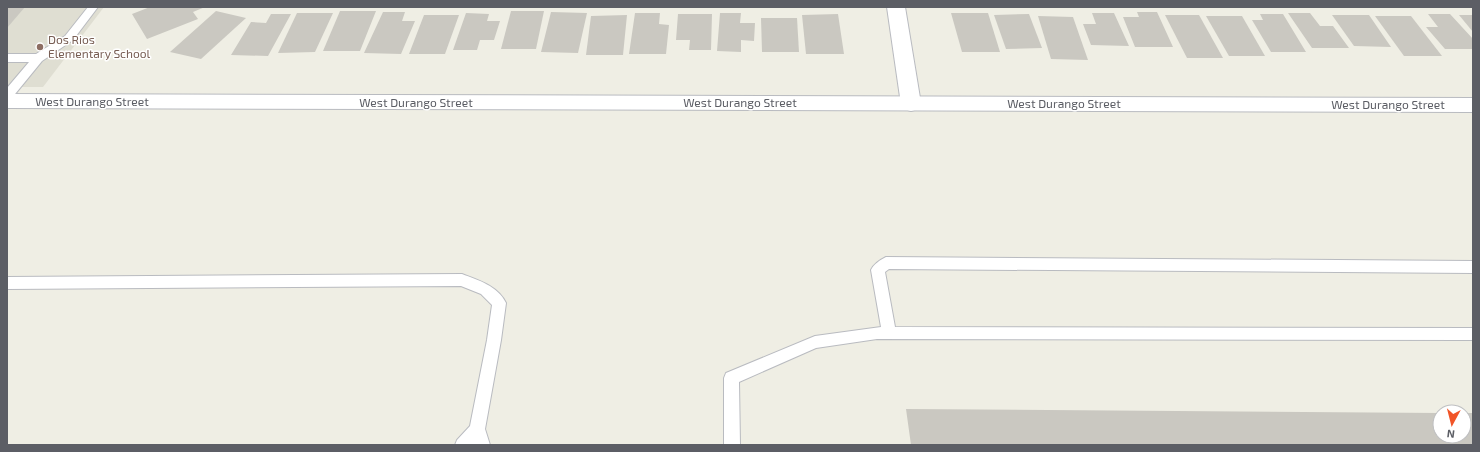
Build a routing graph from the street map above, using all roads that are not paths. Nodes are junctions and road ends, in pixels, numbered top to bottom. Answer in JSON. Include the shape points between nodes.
{"nodes":[{"id":1,"x":93,"y":7,"type":"edge"},
{"id":2,"x":896,"y":7,"type":"edge"},
{"id":3,"x":7,"y":58,"type":"edge"},
{"id":4,"x":38,"y":58,"type":"junction"},
{"id":5,"x":7,"y":96,"type":"edge"},
{"id":6,"x":7,"y":101,"type":"edge"},
{"id":7,"x":911,"y":104,"type":"junction"},
{"id":8,"x":1473,"y":105,"type":"edge"},
{"id":9,"x":1473,"y":267,"type":"edge"},
{"id":10,"x":7,"y":283,"type":"edge"},
{"id":11,"x":889,"y":333,"type":"junction"},
{"id":12,"x":1473,"y":334,"type":"edge"},
{"id":13,"x":477,"y":429,"type":"junction"},
{"id":14,"x":463,"y":445,"type":"edge"},
{"id":15,"x":482,"y":445,"type":"edge"},
{"id":16,"x":732,"y":445,"type":"edge"}],
"edges":[{"from":1,"to":4,"type":"lane","via":[[69,38]]},
{"from":2,"to":7,"type":"street"},
{"from":3,"to":4,"type":"lane"},
{"from":4,"to":5,"type":"lane"},
{"from":6,"to":7,"type":"street","name":"West Durango Street"},
{"from":7,"to":8,"type":"street","name":"West Durango Street"},
{"from":9,"to":11,"type":"lane","via":[[886,263],[878,270]]},
{"from":10,"to":13,"type":"lane","via":[[462,280],[486,290],[499,303]]},
{"from":11,"to":12,"type":"lane"},
{"from":11,"to":16,"type":"lane","via":[[815,342],[731,378]]},
{"from":13,"to":14,"type":"lane"},
{"from":13,"to":15,"type":"lane"}]}
